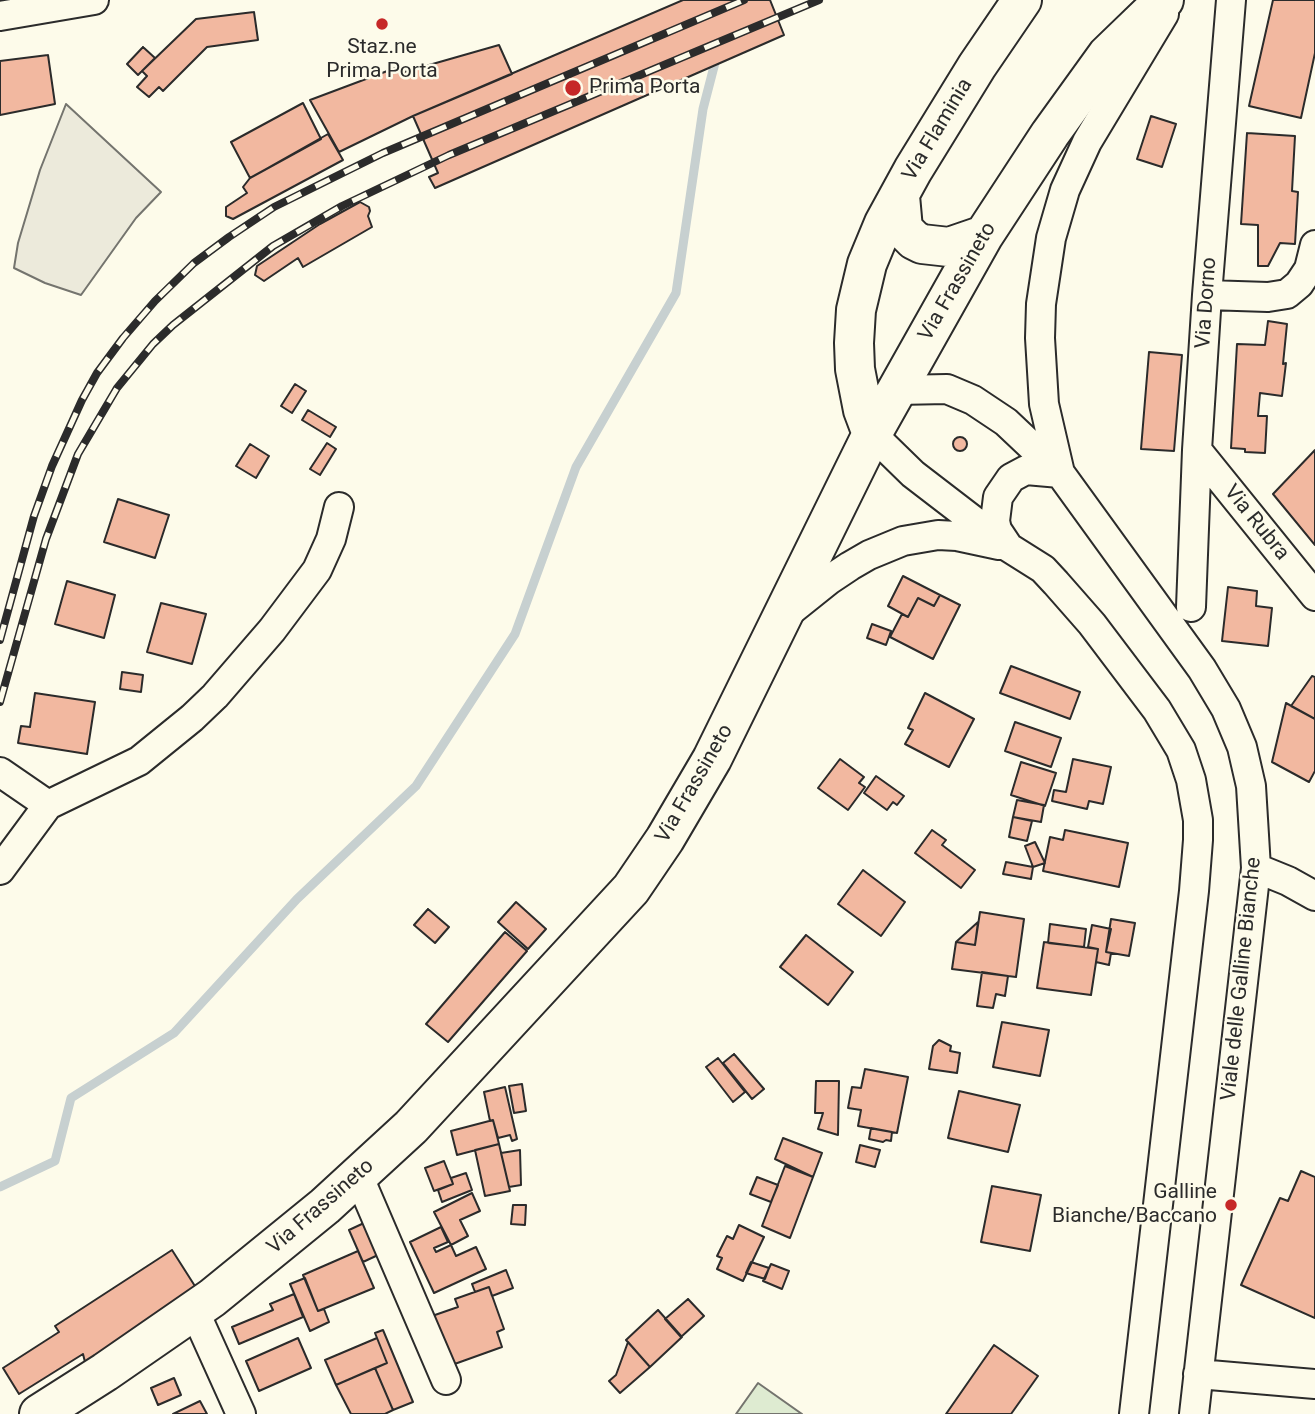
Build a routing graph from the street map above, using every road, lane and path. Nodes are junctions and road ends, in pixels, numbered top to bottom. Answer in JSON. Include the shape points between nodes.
{"nodes":[{"id":1,"x":94,"y":0,"type":"edge"},
{"id":2,"x":1022,"y":0,"type":"edge"},
{"id":3,"x":1164,"y":0,"type":"edge"},
{"id":4,"x":1173,"y":0,"type":"edge"},
{"id":5,"x":1231,"y":0,"type":"edge"},
{"id":6,"x":0,"y":16,"type":"edge"},
{"id":7,"x":900,"y":195,"type":"junction"},
{"id":8,"x":984,"y":235,"type":"junction"},
{"id":9,"x":1315,"y":245,"type":"edge"},
{"id":10,"x":1208,"y":295,"type":"junction"},
{"id":11,"x":897,"y":390,"type":"junction"},
{"id":12,"x":873,"y":434,"type":"junction"},
{"id":13,"x":1197,"y":450,"type":"junction"},
{"id":14,"x":1060,"y":474,"type":"junction"},
{"id":15,"x":339,"y":507,"type":"dead end"},
{"id":16,"x":1008,"y":547,"type":"junction"},
{"id":17,"x":1315,"y":596,"type":"edge"},
{"id":18,"x":1191,"y":607,"type":"dead end"},
{"id":19,"x":782,"y":618,"type":"junction"},
{"id":20,"x":0,"y":772,"type":"edge"},
{"id":21,"x":48,"y":805,"type":"junction"},
{"id":22,"x":1256,"y":868,"type":"junction"},
{"id":23,"x":0,"y":870,"type":"edge"},
{"id":24,"x":1315,"y":896,"type":"edge"},
{"id":25,"x":358,"y":1175,"type":"junction"},
{"id":26,"x":194,"y":1310,"type":"junction"},
{"id":27,"x":1198,"y":1374,"type":"junction"},
{"id":28,"x":446,"y":1380,"type":"dead end"},
{"id":29,"x":1315,"y":1384,"type":"edge"},
{"id":30,"x":38,"y":1414,"type":"edge"},
{"id":31,"x":241,"y":1414,"type":"edge"},
{"id":32,"x":1134,"y":1414,"type":"edge"},
{"id":33,"x":1194,"y":1414,"type":"edge"}],
"edges":[{"from":1,"to":6,"type":"street"},
{"from":2,"to":7,"type":"street","name":"Via Flaminia"},
{"from":3,"to":8,"type":"street","name":"Via Frassineto","via":[[1107,55]]},
{"from":4,"to":14,"type":"street","name":"Viale delle Galline Bianche","via":[[1087,142],[1065,190],[1051,238],[1040,338],[1044,404]]},
{"from":5,"to":10,"type":"street","name":"Via Dorno"},
{"from":7,"to":8,"type":"street","name":"Via Flaminia","via":[[903,229],[922,244],[949,247]]},
{"from":7,"to":12,"type":"street","name":"Via Flaminia","via":[[875,242],[856,310],[855,369]]},
{"from":8,"to":11,"type":"street","name":"Via Frassineto"},
{"from":9,"to":10,"type":"street","via":[[1309,269],[1287,294],[1268,298]]},
{"from":10,"to":13,"type":"street","name":"Via Dorno"},
{"from":11,"to":12,"type":"street","name":"Via Frassineto"},
{"from":11,"to":14,"type":"street","name":"Viale delle Galline Bianche","via":[[947,389],[973,400],[1006,422]]},
{"from":12,"to":16,"type":"street","via":[[913,474]]},
{"from":12,"to":19,"type":"street","name":"Via Frassineto"},
{"from":13,"to":17,"type":"street","name":"Via Rubra"},
{"from":13,"to":18,"type":"street","name":"Via Dorno"},
{"from":14,"to":16,"type":"street","via":[[1026,470],[1011,478],[998,497],[995,521]]},
{"from":14,"to":22,"type":"street","name":"Viale delle Galline Bianche","via":[[1184,643],[1226,709],[1249,775]]},
{"from":15,"to":21,"type":"street","via":[[317,570],[215,696],[139,761]]},
{"from":16,"to":19,"type":"street","via":[[957,536],[903,541],[850,566]]},
{"from":16,"to":32,"type":"street","via":[[1056,583],[1150,700],[1181,750],[1195,800],[1194,891]]},
{"from":19,"to":25,"type":"street","name":"Via Frassineto","via":[[697,788],[631,889],[432,1105]]},
{"from":20,"to":21,"type":"street"},
{"from":21,"to":23,"type":"street"},
{"from":22,"to":24,"type":"street"},
{"from":22,"to":27,"type":"street","name":"Viale delle Galline Bianche"},
{"from":25,"to":26,"type":"street","name":"Via Frassineto","via":[[286,1239]]},
{"from":25,"to":28,"type":"street"},
{"from":26,"to":30,"type":"street","name":"Via Frassineto"},
{"from":26,"to":31,"type":"street"},
{"from":27,"to":29,"type":"street"},
{"from":27,"to":33,"type":"street","name":"Viale delle Galline Bianche"}]}
